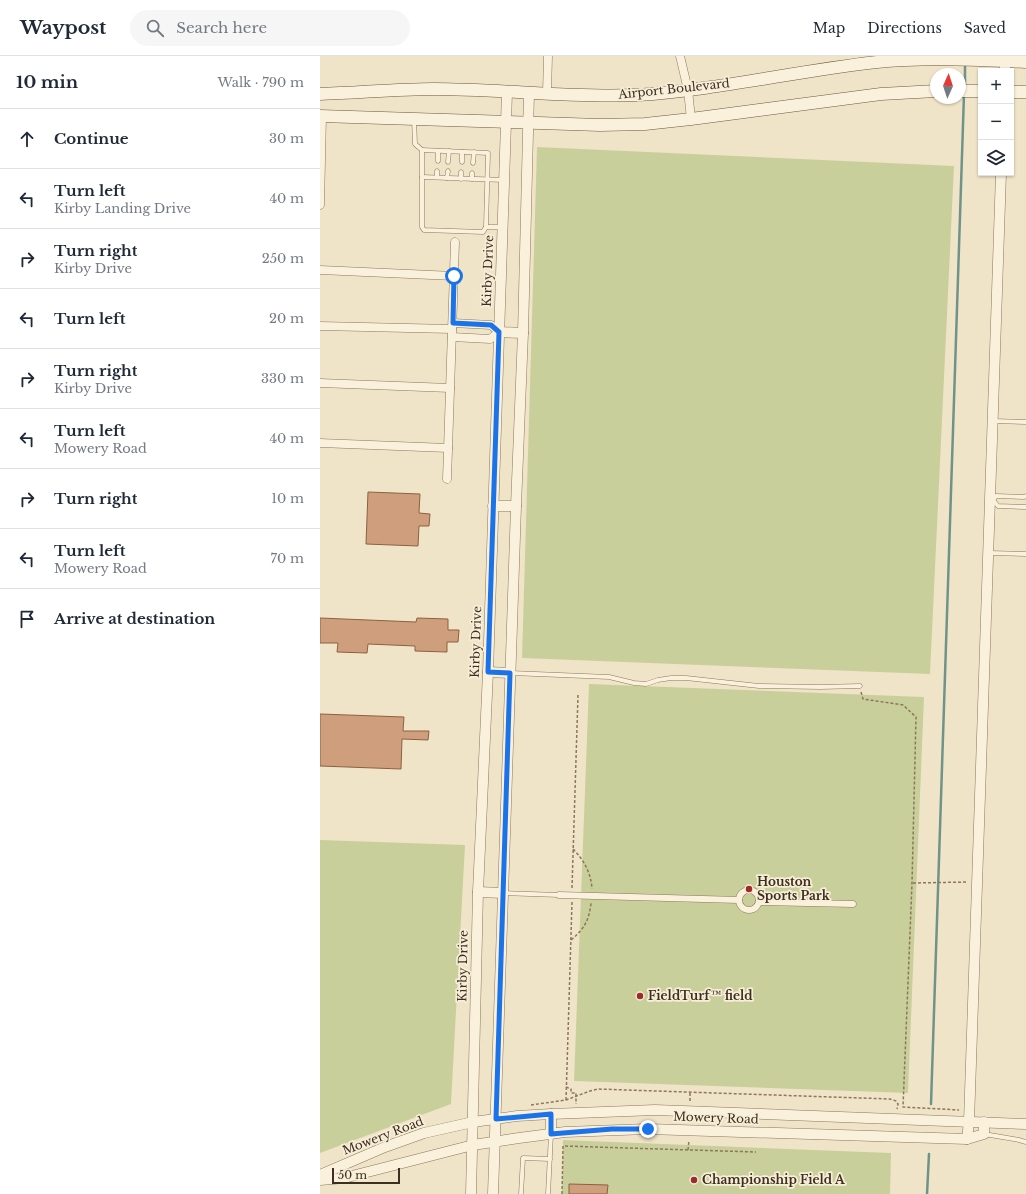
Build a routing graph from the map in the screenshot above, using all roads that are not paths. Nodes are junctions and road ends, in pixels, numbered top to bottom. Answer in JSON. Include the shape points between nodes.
{"nodes":[{"id":1,"x":548,"y":56,"type":"edge"},
{"id":2,"x":680,"y":56,"type":"edge"},
{"id":3,"x":1026,"y":62,"type":"edge"},
{"id":4,"x":1005,"y":66,"type":"edge"},
{"id":5,"x":688,"y":90,"type":"junction"},
{"id":6,"x":930,"y":91,"type":"edge"},
{"id":7,"x":966,"y":91,"type":"edge"},
{"id":8,"x":978,"y":91,"type":"edge"},
{"id":9,"x":507,"y":92,"type":"junction"},
{"id":10,"x":1014,"y":92,"type":"edge"},
{"id":11,"x":1026,"y":92,"type":"edge"},
{"id":12,"x":530,"y":93,"type":"junction"},
{"id":13,"x":546,"y":93,"type":"junction"},
{"id":14,"x":320,"y":94,"type":"edge"},
{"id":15,"x":321,"y":116,"type":"edge"},
{"id":16,"x":414,"y":119,"type":"junction"},
{"id":17,"x":692,"y":119,"type":"junction"},
{"id":18,"x":506,"y":122,"type":"junction"},
{"id":19,"x":528,"y":123,"type":"junction"},
{"id":20,"x":422,"y":150,"type":"junction"},
{"id":21,"x":438,"y":151,"type":"junction"},
{"id":22,"x":449,"y":151,"type":"junction"},
{"id":23,"x":462,"y":152,"type":"junction"},
{"id":24,"x":474,"y":152,"type":"junction"},
{"id":25,"x":438,"y":161,"type":"dead end"},
{"id":26,"x":448,"y":162,"type":"dead end"},
{"id":27,"x":462,"y":162,"type":"dead end"},
{"id":28,"x":473,"y":163,"type":"dead end"},
{"id":29,"x":437,"y":171,"type":"dead end"},
{"id":30,"x":448,"y":171,"type":"dead end"},
{"id":31,"x":461,"y":172,"type":"dead end"},
{"id":32,"x":472,"y":172,"type":"dead end"},
{"id":33,"x":1001,"y":176,"type":"edge"},
{"id":34,"x":422,"y":177,"type":"junction"},
{"id":35,"x":437,"y":178,"type":"junction"},
{"id":36,"x":448,"y":178,"type":"junction"},
{"id":37,"x":461,"y":179,"type":"junction"},
{"id":38,"x":472,"y":179,"type":"junction"},
{"id":39,"x":487,"y":180,"type":"junction"},
{"id":40,"x":504,"y":180,"type":"junction"},
{"id":41,"x":320,"y":183,"type":"edge"},
{"id":42,"x":320,"y":205,"type":"edge"},
{"id":43,"x":486,"y":227,"type":"junction"},
{"id":44,"x":503,"y":227,"type":"junction"},
{"id":45,"x":455,"y":242,"type":"dead end"},
{"id":46,"x":320,"y":270,"type":"edge"},
{"id":47,"x":454,"y":276,"type":"junction"},
{"id":48,"x":320,"y":326,"type":"edge"},
{"id":49,"x":452,"y":330,"type":"junction"},
{"id":50,"x":499,"y":332,"type":"junction"},
{"id":51,"x":523,"y":333,"type":"junction"},
{"id":52,"x":320,"y":383,"type":"edge"},
{"id":53,"x":450,"y":388,"type":"junction"},
{"id":54,"x":993,"y":421,"type":"junction"},
{"id":55,"x":1026,"y":422,"type":"edge"},
{"id":56,"x":320,"y":443,"type":"edge"},
{"id":57,"x":448,"y":448,"type":"junction"},
{"id":58,"x":446,"y":479,"type":"dead end"},
{"id":59,"x":1026,"y":496,"type":"edge"},
{"id":60,"x":992,"y":500,"type":"junction"},
{"id":61,"x":493,"y":506,"type":"junction"},
{"id":62,"x":516,"y":506,"type":"junction"},
{"id":63,"x":1026,"y":507,"type":"edge"},
{"id":64,"x":989,"y":553,"type":"junction"},
{"id":65,"x":1026,"y":554,"type":"edge"},
{"id":66,"x":488,"y":672,"type":"junction"},
{"id":67,"x":510,"y":673,"type":"junction"},
{"id":68,"x":860,"y":686,"type":"road end"},
{"id":69,"x":478,"y":892,"type":"junction"},
{"id":70,"x":503,"y":893,"type":"junction"},
{"id":71,"x":559,"y":895,"type":"joint"},
{"id":72,"x":739,"y":900,"type":"junction"},
{"id":73,"x":759,"y":902,"type":"junction"},
{"id":74,"x":852,"y":904,"type":"dead end"},
{"id":75,"x":742,"y":1113,"type":"junction"},
{"id":76,"x":551,"y":1114,"type":"junction"},
{"id":77,"x":496,"y":1119,"type":"junction"},
{"id":78,"x":473,"y":1122,"type":"junction"},
{"id":79,"x":969,"y":1122,"type":"junction"},
{"id":80,"x":984,"y":1122,"type":"junction"},
{"id":81,"x":1026,"y":1124,"type":"edge"},
{"id":82,"x":742,"y":1132,"type":"junction"},
{"id":83,"x":551,"y":1134,"type":"junction"},
{"id":84,"x":984,"y":1134,"type":"junction"},
{"id":85,"x":967,"y":1139,"type":"junction"},
{"id":86,"x":495,"y":1141,"type":"junction"},
{"id":87,"x":1026,"y":1142,"type":"edge"},
{"id":88,"x":473,"y":1145,"type":"junction"},
{"id":89,"x":550,"y":1159,"type":"junction"},
{"id":90,"x":320,"y":1175,"type":"edge"},
{"id":91,"x":320,"y":1180,"type":"edge"},
{"id":92,"x":471,"y":1194,"type":"edge"},
{"id":93,"x":493,"y":1194,"type":"edge"},
{"id":94,"x":522,"y":1194,"type":"edge"},
{"id":95,"x":548,"y":1194,"type":"edge"}],
"edges":[{"from":1,"to":13,"type":"street"},
{"from":2,"to":5,"type":"street"},
{"from":3,"to":4,"type":"main road","name":"Airport Boulevard"},
{"from":4,"to":5,"type":"main road","name":"Airport Boulevard","via":[[986,60],[877,62]]},
{"from":5,"to":13,"type":"main road","name":"Airport Boulevard","via":[[630,95]]},
{"from":5,"to":17,"type":"street"},
{"from":6,"to":17,"type":"main road","via":[[881,94]]},
{"from":7,"to":8,"type":"main road"},
{"from":9,"to":12,"type":"main road","name":"Airport Boulevard"},
{"from":9,"to":14,"type":"main road","name":"Airport Boulevard","via":[[434,89]]},
{"from":9,"to":18,"type":"street","name":"Kirby Drive"},
{"from":10,"to":11,"type":"main road"},
{"from":12,"to":13,"type":"main road","name":"Airport Boulevard"},
{"from":12,"to":19,"type":"street"},
{"from":15,"to":16,"type":"main road"},
{"from":15,"to":41,"type":"street"},
{"from":16,"to":18,"type":"main road"},
{"from":16,"to":20,"type":"lane","via":[[415,144]]},
{"from":17,"to":19,"type":"main road","via":[[645,124]]},
{"from":18,"to":19,"type":"main road"},
{"from":18,"to":40,"type":"street","name":"Kirby Drive"},
{"from":19,"to":51,"type":"street"},
{"from":20,"to":21,"type":"lane"},
{"from":20,"to":34,"type":"lane"},
{"from":21,"to":22,"type":"lane"},
{"from":21,"to":25,"type":"lane"},
{"from":22,"to":23,"type":"lane"},
{"from":22,"to":26,"type":"lane"},
{"from":23,"to":24,"type":"lane"},
{"from":23,"to":27,"type":"lane"},
{"from":24,"to":28,"type":"lane"},
{"from":24,"to":39,"type":"lane","via":[[488,153]]},
{"from":29,"to":35,"type":"lane"},
{"from":30,"to":36,"type":"lane"},
{"from":31,"to":37,"type":"lane"},
{"from":32,"to":38,"type":"lane"},
{"from":33,"to":54,"type":"street"},
{"from":34,"to":35,"type":"lane"},
{"from":34,"to":43,"type":"lane","via":[[424,230],[483,232]]},
{"from":35,"to":36,"type":"lane"},
{"from":36,"to":37,"type":"lane"},
{"from":37,"to":38,"type":"lane"},
{"from":38,"to":39,"type":"lane"},
{"from":39,"to":40,"type":"lane"},
{"from":39,"to":43,"type":"lane"},
{"from":40,"to":44,"type":"street","name":"Kirby Drive"},
{"from":41,"to":42,"type":"street"},
{"from":43,"to":44,"type":"lane"},
{"from":44,"to":50,"type":"street","name":"Kirby Drive"},
{"from":45,"to":47,"type":"street"},
{"from":46,"to":47,"type":"street"},
{"from":47,"to":49,"type":"street"},
{"from":48,"to":49,"type":"street"},
{"from":49,"to":50,"type":"street","via":[[491,325]]},
{"from":49,"to":50,"type":"street","via":[[490,339]]},
{"from":49,"to":53,"type":"street"},
{"from":50,"to":51,"type":"street"},
{"from":50,"to":61,"type":"street","name":"Kirby Drive"},
{"from":51,"to":62,"type":"street"},
{"from":52,"to":53,"type":"street"},
{"from":53,"to":57,"type":"street"},
{"from":54,"to":55,"type":"lane"},
{"from":54,"to":60,"type":"street"},
{"from":56,"to":57,"type":"street"},
{"from":57,"to":58,"type":"street"},
{"from":59,"to":60,"type":"lane","via":[[996,496]]},
{"from":60,"to":63,"type":"lane","via":[[998,506]]},
{"from":60,"to":64,"type":"street"},
{"from":61,"to":62,"type":"street"},
{"from":61,"to":66,"type":"street","name":"Kirby Drive"},
{"from":62,"to":67,"type":"street"},
{"from":64,"to":65,"type":"lane"},
{"from":64,"to":79,"type":"street"},
{"from":66,"to":67,"type":"street"},
{"from":66,"to":69,"type":"street","name":"Kirby Drive"},
{"from":67,"to":68,"type":"lane","via":[[608,677],[646,684],[658,680],[686,678],[759,686]]},
{"from":67,"to":70,"type":"street"},
{"from":69,"to":70,"type":"street"},
{"from":69,"to":78,"type":"street","name":"Kirby Drive"},
{"from":70,"to":71,"type":"lane"},
{"from":70,"to":77,"type":"street"},
{"from":71,"to":72,"type":"street"},
{"from":72,"to":73,"type":"street","via":[[741,907],[750,910],[757,908]]},
{"from":72,"to":73,"type":"street","via":[[744,892],[750,890],[756,893]]},
{"from":73,"to":74,"type":"street"},
{"from":75,"to":76,"type":"street","name":"Mowery Road","via":[[655,1110]]},
{"from":75,"to":79,"type":"street","name":"Mowery Road"},
{"from":75,"to":82,"type":"street"},
{"from":76,"to":77,"type":"street","name":"Mowery Road"},
{"from":76,"to":83,"type":"street"},
{"from":77,"to":78,"type":"street","name":"Mowery Road"},
{"from":77,"to":86,"type":"street"},
{"from":78,"to":88,"type":"street","name":"Kirby Drive"},
{"from":78,"to":90,"type":"street","name":"Mowery Road","via":[[424,1133]]},
{"from":79,"to":80,"type":"street","name":"Mowery Road"},
{"from":79,"to":85,"type":"street"},
{"from":80,"to":81,"type":"street","name":"Mowery Road"},
{"from":80,"to":84,"type":"street"},
{"from":82,"to":83,"type":"street","name":"Mowery Road","via":[[612,1129]]},
{"from":82,"to":85,"type":"street","name":"Mowery Road"},
{"from":83,"to":86,"type":"street","name":"Mowery Road"},
{"from":83,"to":89,"type":"lane"},
{"from":84,"to":85,"type":"street","name":"Mowery Road"},
{"from":84,"to":87,"type":"lane"},
{"from":86,"to":88,"type":"street","name":"Mowery Road"},
{"from":86,"to":93,"type":"street"},
{"from":88,"to":91,"type":"street","name":"Mowery Road","via":[[344,1178]]},
{"from":88,"to":92,"type":"street","name":"Kirby Drive"},
{"from":89,"to":94,"type":"lane","via":[[523,1158]]},
{"from":89,"to":95,"type":"lane"}]}
